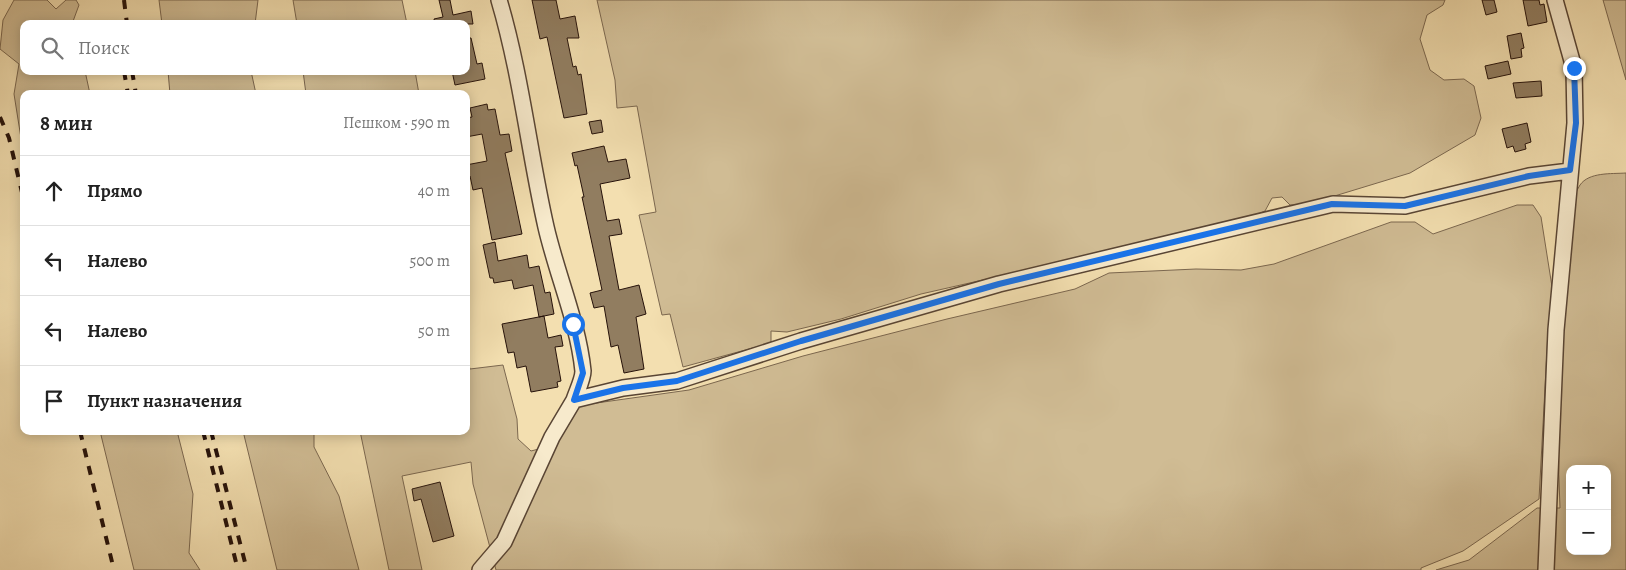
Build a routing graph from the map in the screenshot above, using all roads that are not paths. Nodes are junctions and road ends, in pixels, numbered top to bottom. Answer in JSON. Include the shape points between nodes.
{"nodes":[{"id":1,"x":498,"y":0,"type":"edge"},
{"id":2,"x":1555,"y":0,"type":"edge"},
{"id":3,"x":1570,"y":170,"type":"junction"},
{"id":4,"x":574,"y":400,"type":"junction"},
{"id":5,"x":480,"y":570,"type":"edge"},
{"id":6,"x":1546,"y":570,"type":"edge"}],
"edges":[{"from":1,"to":4,"type":"street","via":[[521,92],[546,228],[583,373]]},
{"from":2,"to":3,"type":"street","via":[[1574,68],[1576,123]]},
{"from":3,"to":4,"type":"street","via":[[1529,176],[1405,206],[1332,204],[999,284],[801,341],[677,381],[623,388]]},
{"from":3,"to":6,"type":"street","via":[[1556,330]]},
{"from":4,"to":5,"type":"street","via":[[552,437],[504,542]]}]}
